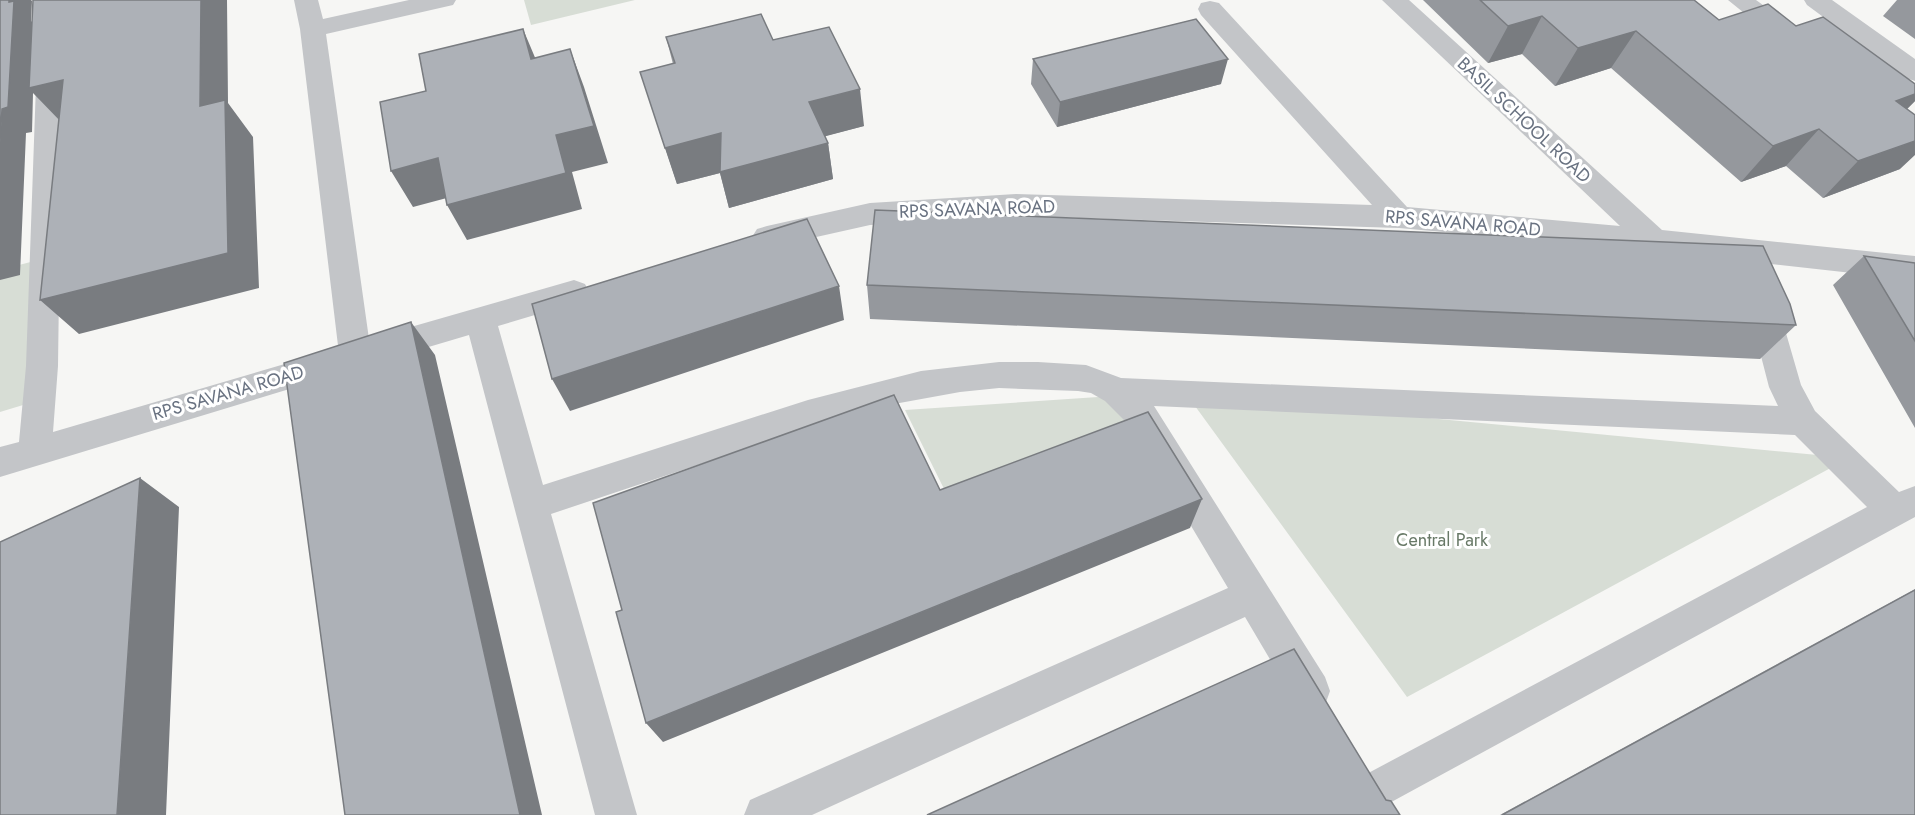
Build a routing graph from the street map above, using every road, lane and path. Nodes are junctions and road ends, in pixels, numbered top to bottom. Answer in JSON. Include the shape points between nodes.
{"nodes":[{"id":1,"x":51,"y":0,"type":"edge"},
{"id":2,"x":306,"y":0,"type":"edge"},
{"id":3,"x":444,"y":0,"type":"edge"},
{"id":4,"x":1394,"y":0,"type":"edge"},
{"id":5,"x":1740,"y":0,"type":"edge"},
{"id":6,"x":1816,"y":0,"type":"edge"},
{"id":7,"x":1210,"y":9,"type":"dead end"},
{"id":8,"x":313,"y":29,"type":"junction"},
{"id":9,"x":1806,"y":49,"type":"edge"},
{"id":10,"x":1915,"y":72,"type":"edge"},
{"id":11,"x":1399,"y":217,"type":"junction"},
{"id":12,"x":1654,"y":240,"type":"junction"},
{"id":13,"x":742,"y":243,"type":"edge"},
{"id":14,"x":1750,"y":251,"type":"junction"},
{"id":15,"x":1907,"y":261,"type":"edge"},
{"id":16,"x":596,"y":286,"type":"edge"},
{"id":17,"x":482,"y":320,"type":"junction"},
{"id":18,"x":355,"y":356,"type":"junction"},
{"id":19,"x":1118,"y":391,"type":"junction"},
{"id":20,"x":1803,"y":421,"type":"junction"},
{"id":21,"x":35,"y":450,"type":"junction"},
{"id":22,"x":0,"y":462,"type":"edge"},
{"id":23,"x":531,"y":505,"type":"junction"},
{"id":24,"x":1904,"y":506,"type":"edge"},
{"id":25,"x":1253,"y":595,"type":"junction"},
{"id":26,"x":1326,"y":715,"type":"edge"},
{"id":27,"x":1372,"y":790,"type":"edge"},
{"id":28,"x":616,"y":815,"type":"edge"},
{"id":29,"x":765,"y":815,"type":"edge"}],
"edges":[{"from":1,"to":21,"type":"street","via":[[42,366]]},
{"from":2,"to":8,"type":"street"},
{"from":3,"to":8,"type":"street"},
{"from":4,"to":12,"type":"street","name":"BASIL SCHOOL ROAD"},
{"from":5,"to":9,"type":"street"},
{"from":6,"to":10,"type":"street"},
{"from":7,"to":11,"type":"street"},
{"from":8,"to":18,"type":"street"},
{"from":11,"to":12,"type":"street","name":"RPS SAVANA ROAD"},
{"from":11,"to":13,"type":"street","name":"RPS SAVANA ROAD","via":[[1016,205],[870,214]]},
{"from":12,"to":14,"type":"street","name":"RPS SAVANA ROAD"},
{"from":14,"to":15,"type":"street","name":"RPS SAVANA ROAD"},
{"from":14,"to":20,"type":"street","via":[[1785,387]]},
{"from":16,"to":17,"type":"street","name":"RPS SAVANA ROAD"},
{"from":17,"to":18,"type":"street","name":"RPS SAVANA ROAD"},
{"from":17,"to":23,"type":"street"},
{"from":18,"to":21,"type":"street","name":"RPS SAVANA ROAD"},
{"from":19,"to":20,"type":"street"},
{"from":19,"to":23,"type":"street","via":[[1079,378],[1015,374],[889,390],[798,416]]},
{"from":19,"to":25,"type":"street","via":[[1151,427]]},
{"from":20,"to":24,"type":"street"},
{"from":21,"to":22,"type":"street","name":"RPS SAVANA ROAD"},
{"from":23,"to":28,"type":"street"},
{"from":24,"to":27,"type":"street"},
{"from":25,"to":26,"type":"street"},
{"from":25,"to":29,"type":"street"}]}
